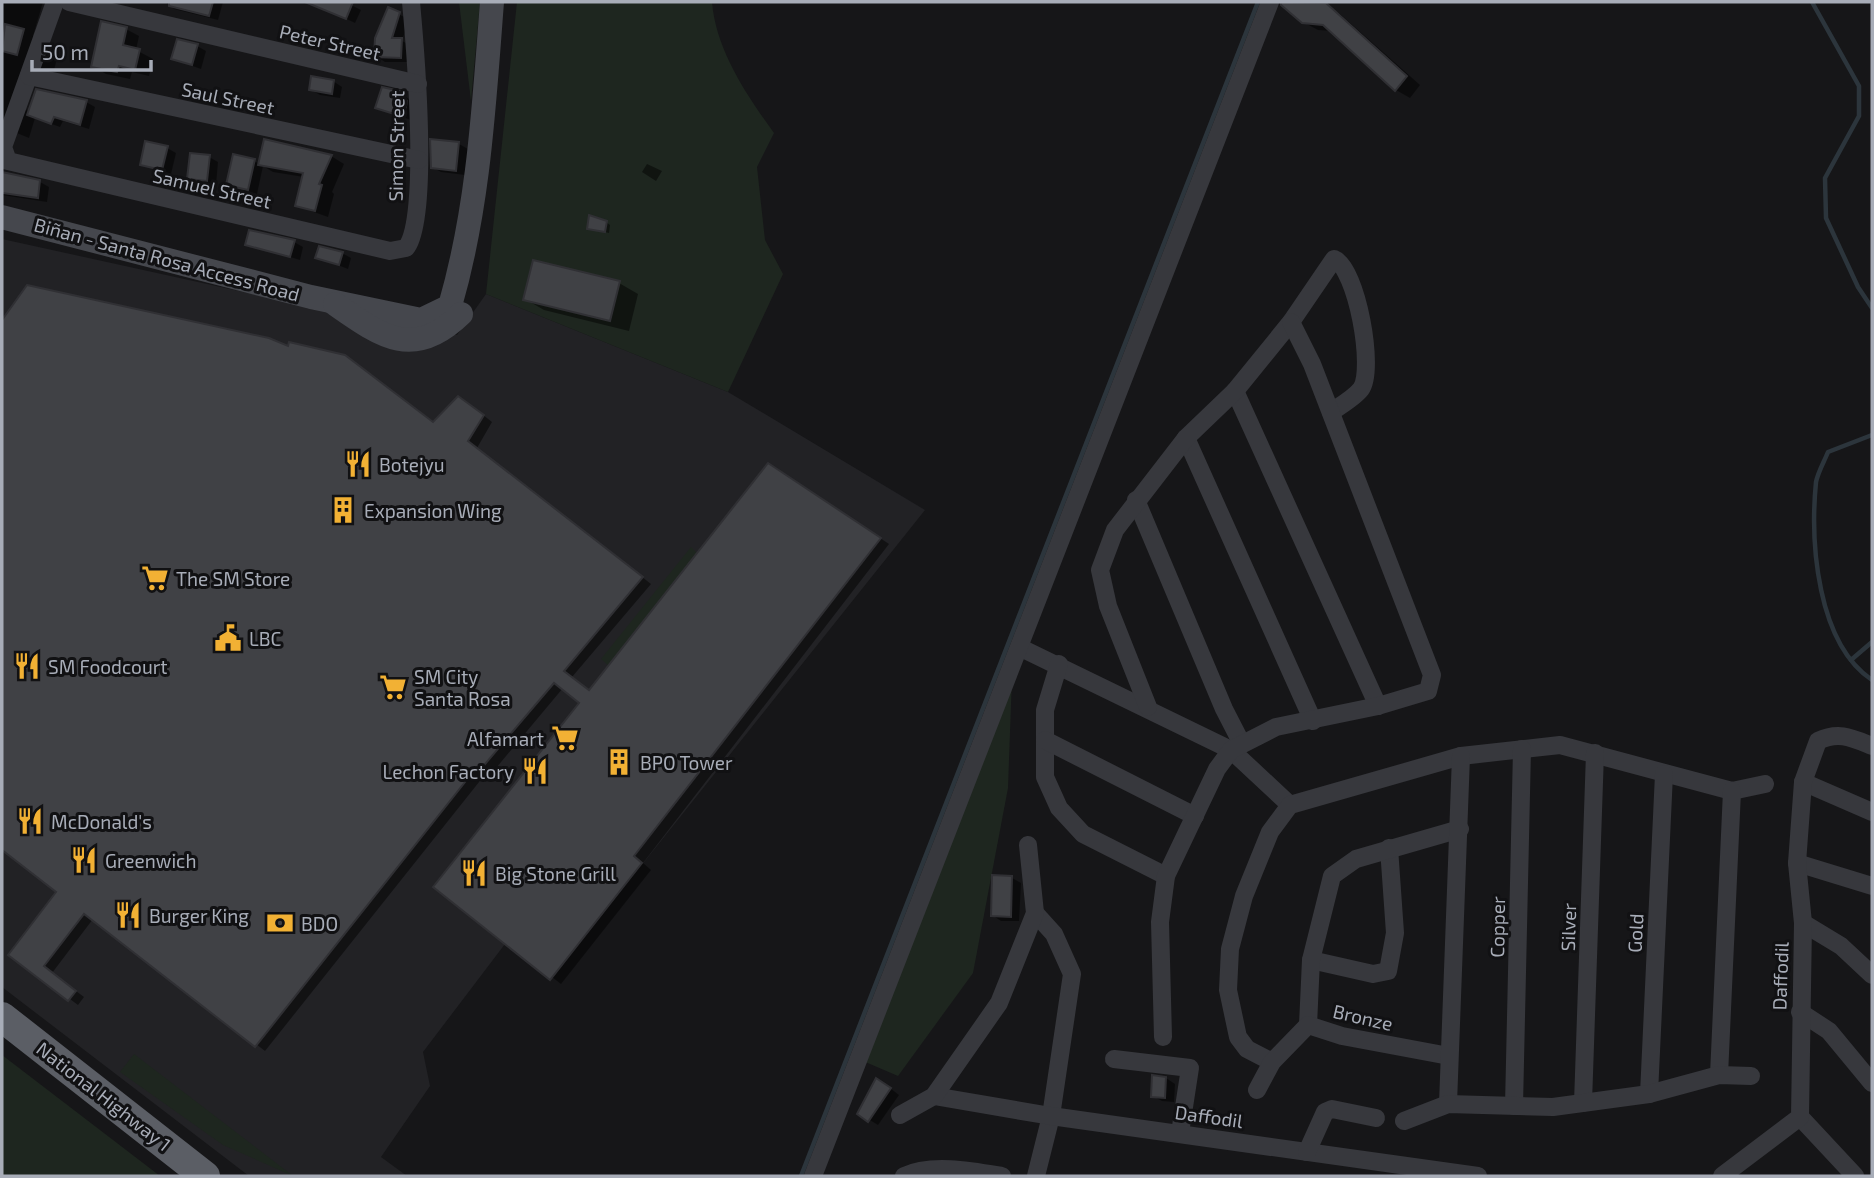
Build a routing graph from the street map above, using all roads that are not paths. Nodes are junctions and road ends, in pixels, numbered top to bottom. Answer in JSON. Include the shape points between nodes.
{"nodes":[{"id":1,"x":55,"y":2,"type":"edge"},
{"id":2,"x":68,"y":2,"type":"edge"},
{"id":3,"x":411,"y":2,"type":"edge"},
{"id":4,"x":498,"y":2,"type":"edge"},
{"id":5,"x":1270,"y":2,"type":"edge"},
{"id":6,"x":29,"y":76,"type":"junction"},
{"id":7,"x":418,"y":84,"type":"junction"},
{"id":8,"x":419,"y":160,"type":"junction"},
{"id":9,"x":2,"y":217,"type":"edge"},
{"id":10,"x":405,"y":248,"type":"joint"},
{"id":11,"x":1291,"y":322,"type":"junction"},
{"id":12,"x":1235,"y":391,"type":"junction"},
{"id":13,"x":1331,"y":412,"type":"junction"},
{"id":14,"x":1186,"y":438,"type":"junction"},
{"id":15,"x":1136,"y":500,"type":"junction"},
{"id":16,"x":1021,"y":648,"type":"junction"},
{"id":17,"x":1059,"y":664,"type":"junction"},
{"id":18,"x":1378,"y":706,"type":"junction"},
{"id":19,"x":1148,"y":707,"type":"junction"},
{"id":20,"x":1313,"y":721,"type":"junction"},
{"id":21,"x":1045,"y":740,"type":"junction"},
{"id":22,"x":1872,"y":746,"type":"edge"},
{"id":23,"x":1236,"y":747,"type":"junction"},
{"id":24,"x":1522,"y":748,"type":"junction"},
{"id":25,"x":1595,"y":753,"type":"junction"},
{"id":26,"x":1461,"y":756,"type":"junction"},
{"id":27,"x":1664,"y":774,"type":"junction"},
{"id":28,"x":1803,"y":782,"type":"junction"},
{"id":29,"x":1765,"y":784,"type":"dead end"},
{"id":30,"x":1732,"y":791,"type":"junction"},
{"id":31,"x":1290,"y":805,"type":"junction"},
{"id":32,"x":1872,"y":812,"type":"edge"},
{"id":33,"x":1195,"y":816,"type":"junction"},
{"id":34,"x":1460,"y":829,"type":"junction"},
{"id":35,"x":1028,"y":845,"type":"dead end"},
{"id":36,"x":1389,"y":848,"type":"junction"},
{"id":37,"x":1797,"y":863,"type":"junction"},
{"id":38,"x":1166,"y":876,"type":"junction"},
{"id":39,"x":1872,"y":886,"type":"edge"},
{"id":40,"x":1035,"y":913,"type":"junction"},
{"id":41,"x":1803,"y":923,"type":"junction"},
{"id":42,"x":1311,"y":960,"type":"junction"},
{"id":43,"x":1872,"y":975,"type":"edge"},
{"id":44,"x":1800,"y":1012,"type":"junction"},
{"id":45,"x":2,"y":1017,"type":"edge"},
{"id":46,"x":1308,"y":1025,"type":"junction"},
{"id":47,"x":1163,"y":1037,"type":"dead end"},
{"id":48,"x":1449,"y":1056,"type":"junction"},
{"id":49,"x":1114,"y":1059,"type":"dead end"},
{"id":50,"x":1272,"y":1062,"type":"junction"},
{"id":51,"x":1720,"y":1075,"type":"junction"},
{"id":52,"x":1751,"y":1076,"type":"dead end"},
{"id":53,"x":1872,"y":1083,"type":"edge"},
{"id":54,"x":1257,"y":1090,"type":"dead end"},
{"id":55,"x":1649,"y":1094,"type":"junction"},
{"id":56,"x":934,"y":1096,"type":"junction"},
{"id":57,"x":1583,"y":1103,"type":"junction"},
{"id":58,"x":1448,"y":1104,"type":"junction"},
{"id":59,"x":1514,"y":1106,"type":"junction"},
{"id":60,"x":900,"y":1115,"type":"dead end"},
{"id":61,"x":1051,"y":1116,"type":"junction"},
{"id":62,"x":1800,"y":1117,"type":"junction"},
{"id":63,"x":1376,"y":1118,"type":"dead end"},
{"id":64,"x":1404,"y":1122,"type":"dead end"},
{"id":65,"x":1181,"y":1133,"type":"junction"},
{"id":66,"x":1307,"y":1152,"type":"junction"},
{"id":67,"x":1848,"y":1174,"type":"edge"},
{"id":68,"x":205,"y":1176,"type":"edge"},
{"id":69,"x":813,"y":1176,"type":"edge"},
{"id":70,"x":904,"y":1176,"type":"edge"},
{"id":71,"x":1002,"y":1176,"type":"edge"},
{"id":72,"x":1037,"y":1176,"type":"edge"},
{"id":73,"x":1478,"y":1176,"type":"edge"},
{"id":74,"x":1722,"y":1176,"type":"edge"}],
"edges":[{"from":1,"to":6,"type":"street"},
{"from":2,"to":7,"type":"street","name":"Peter Street"},
{"from":3,"to":7,"type":"street","name":"Simon Street"},
{"from":4,"to":9,"type":"main road","name":"Biñan - Santa Rosa Access Road","via":[[492,147],[462,312],[444,331],[418,341],[395,341],[332,302]]},
{"from":5,"to":16,"type":"street"},
{"from":6,"to":8,"type":"street","name":"Saul Street"},
{"from":6,"to":10,"type":"street","name":"Samuel Street","via":[[4,147],[8,161],[390,251]]},
{"from":7,"to":8,"type":"street","name":"Simon Street"},
{"from":8,"to":10,"type":"street","name":"Simon Street","via":[[414,234]]},
{"from":11,"to":12,"type":"street"},
{"from":11,"to":13,"type":"street"},
{"from":11,"to":13,"type":"street","via":[[1337,259],[1353,282],[1368,370],[1361,389]]},
{"from":12,"to":14,"type":"street"},
{"from":12,"to":18,"type":"street"},
{"from":13,"to":18,"type":"street","via":[[1432,675],[1428,691]]},
{"from":14,"to":15,"type":"street"},
{"from":14,"to":20,"type":"street"},
{"from":15,"to":19,"type":"street","via":[[1115,530],[1100,570],[1108,606]]},
{"from":15,"to":23,"type":"street"},
{"from":16,"to":17,"type":"street"},
{"from":16,"to":69,"type":"street"},
{"from":17,"to":19,"type":"street"},
{"from":17,"to":21,"type":"street","via":[[1045,710]]},
{"from":18,"to":20,"type":"street"},
{"from":19,"to":23,"type":"street"},
{"from":20,"to":23,"type":"street","via":[[1276,727]]},
{"from":21,"to":33,"type":"street"},
{"from":21,"to":38,"type":"street","via":[[1045,777],[1059,808],[1083,834]]},
{"from":22,"to":28,"type":"street","name":"Daffodil","via":[[1831,734],[1818,741]]},
{"from":23,"to":31,"type":"street"},
{"from":23,"to":33,"type":"street","via":[[1217,769]]},
{"from":24,"to":25,"type":"street","via":[[1560,745]]},
{"from":24,"to":26,"type":"street"},
{"from":24,"to":59,"type":"street","name":"Copper"},
{"from":25,"to":27,"type":"street"},
{"from":25,"to":57,"type":"street","name":"Silver"},
{"from":26,"to":31,"type":"street"},
{"from":26,"to":34,"type":"street"},
{"from":27,"to":30,"type":"street"},
{"from":27,"to":55,"type":"street","name":"Gold"},
{"from":28,"to":32,"type":"street"},
{"from":28,"to":37,"type":"street","name":"Daffodil"},
{"from":29,"to":30,"type":"street"},
{"from":30,"to":51,"type":"street"},
{"from":31,"to":50,"type":"street","via":[[1270,832],[1244,896],[1230,949],[1228,990],[1238,1037],[1247,1049]]},
{"from":33,"to":38,"type":"street"},
{"from":34,"to":36,"type":"street"},
{"from":34,"to":48,"type":"street"},
{"from":35,"to":40,"type":"street"},
{"from":36,"to":42,"type":"street","via":[[1356,859],[1332,876]]},
{"from":36,"to":42,"type":"street","via":[[1395,933],[1388,971],[1373,974]]},
{"from":37,"to":39,"type":"street"},
{"from":37,"to":41,"type":"street","name":"Daffodil"},
{"from":38,"to":47,"type":"street","via":[[1160,922]]},
{"from":40,"to":56,"type":"street","via":[[999,1003]]},
{"from":40,"to":61,"type":"street","via":[[1054,934],[1072,974]]},
{"from":41,"to":43,"type":"street","via":[[1841,946]]},
{"from":41,"to":44,"type":"street","name":"Daffodil"},
{"from":42,"to":46,"type":"street"},
{"from":44,"to":53,"type":"street","via":[[1829,1031]]},
{"from":44,"to":62,"type":"street","name":"Daffodil"},
{"from":45,"to":68,"type":"highway","name":"National Highway 1"},
{"from":46,"to":48,"type":"street","name":"Bronze"},
{"from":46,"to":50,"type":"street","name":"Bronze"},
{"from":48,"to":58,"type":"street"},
{"from":49,"to":65,"type":"street","via":[[1190,1068]]},
{"from":50,"to":54,"type":"street","name":"Bronze"},
{"from":51,"to":52,"type":"street"},
{"from":51,"to":55,"type":"street"},
{"from":55,"to":57,"type":"street"},
{"from":56,"to":60,"type":"street"},
{"from":56,"to":61,"type":"street","name":"Daffodil"},
{"from":57,"to":59,"type":"street"},
{"from":58,"to":59,"type":"street"},
{"from":58,"to":64,"type":"street"},
{"from":61,"to":65,"type":"street","name":"Daffodil"},
{"from":61,"to":72,"type":"street"},
{"from":62,"to":67,"type":"street"},
{"from":62,"to":74,"type":"street"},
{"from":63,"to":66,"type":"street","via":[[1332,1109],[1325,1112]]},
{"from":65,"to":66,"type":"street","name":"Daffodil"},
{"from":66,"to":73,"type":"street","name":"Daffodil"},
{"from":70,"to":71,"type":"street","via":[[915,1171]]}]}
